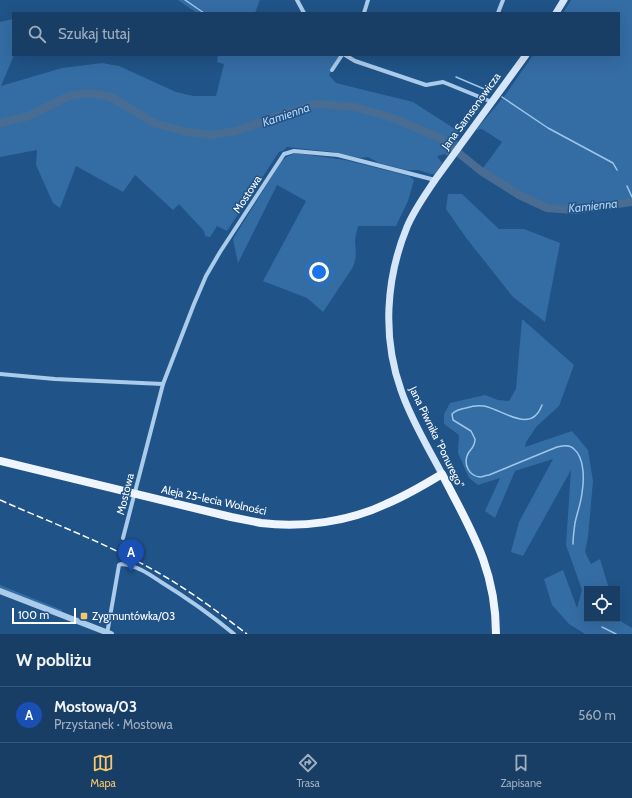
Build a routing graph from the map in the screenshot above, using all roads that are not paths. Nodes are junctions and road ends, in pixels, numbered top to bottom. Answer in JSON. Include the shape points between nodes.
{"nodes":[{"id":1,"x":297,"y":0,"type":"edge"},
{"id":2,"x":368,"y":0,"type":"edge"},
{"id":3,"x":503,"y":0,"type":"edge"},
{"id":4,"x":564,"y":0,"type":"edge"},
{"id":5,"x":303,"y":12,"type":"edge"},
{"id":6,"x":364,"y":12,"type":"edge"},
{"id":7,"x":498,"y":12,"type":"edge"},
{"id":8,"x":557,"y":12,"type":"edge"},
{"id":9,"x":342,"y":56,"type":"edge"},
{"id":10,"x":345,"y":56,"type":"edge"},
{"id":11,"x":525,"y":56,"type":"edge"},
{"id":12,"x":332,"y":70,"type":"dead end"},
{"id":13,"x":492,"y":102,"type":"junction"},
{"id":14,"x":435,"y":180,"type":"junction"},
{"id":15,"x":0,"y":374,"type":"edge"},
{"id":16,"x":163,"y":384,"type":"junction"},
{"id":17,"x":0,"y":461,"type":"edge"},
{"id":18,"x":442,"y":474,"type":"junction"},
{"id":19,"x":134,"y":494,"type":"junction"},
{"id":20,"x":123,"y":538,"type":"dead end"},
{"id":21,"x":0,"y":591,"type":"edge"},
{"id":22,"x":108,"y":634,"type":"edge"},
{"id":23,"x":234,"y":634,"type":"edge"},
{"id":24,"x":496,"y":634,"type":"edge"}],
"edges":[{"from":1,"to":5,"type":"street"},
{"from":2,"to":6,"type":"street"},
{"from":3,"to":7,"type":"street"},
{"from":4,"to":8,"type":"main road"},
{"from":9,"to":12,"type":"street"},
{"from":10,"to":13,"type":"street","via":[[426,84],[452,84]]},
{"from":11,"to":13,"type":"main road","name":"Jana Samsonowicza"},
{"from":13,"to":14,"type":"main road","name":"Jana Samsonowicza"},
{"from":14,"to":16,"type":"street","name":"Mostowa","via":[[338,155],[294,151],[284,154],[213,264],[188,318]]},
{"from":14,"to":18,"type":"main road","name":"Jana Piwnika \"Ponurego\"","via":[[408,226],[400,247],[394,267],[389,323],[391,351],[400,389],[412,418]]},
{"from":15,"to":16,"type":"street"},
{"from":16,"to":19,"type":"street","name":"Mostowa"},
{"from":17,"to":19,"type":"main road","name":"Aleja 25-lecia Wolności"},
{"from":18,"to":19,"type":"main road","name":"Aleja 25-lecia Wolności","via":[[385,505],[316,523],[261,523]]},
{"from":18,"to":24,"type":"main road","name":"Jana Piwnika \"Ponurego\"","via":[[482,554],[493,594]]},
{"from":19,"to":20,"type":"street","name":"Mostowa"},
{"from":21,"to":22,"type":"street"},
{"from":22,"to":23,"type":"street","via":[[119,565],[126,564],[140,569],[170,587],[202,608]]}]}
